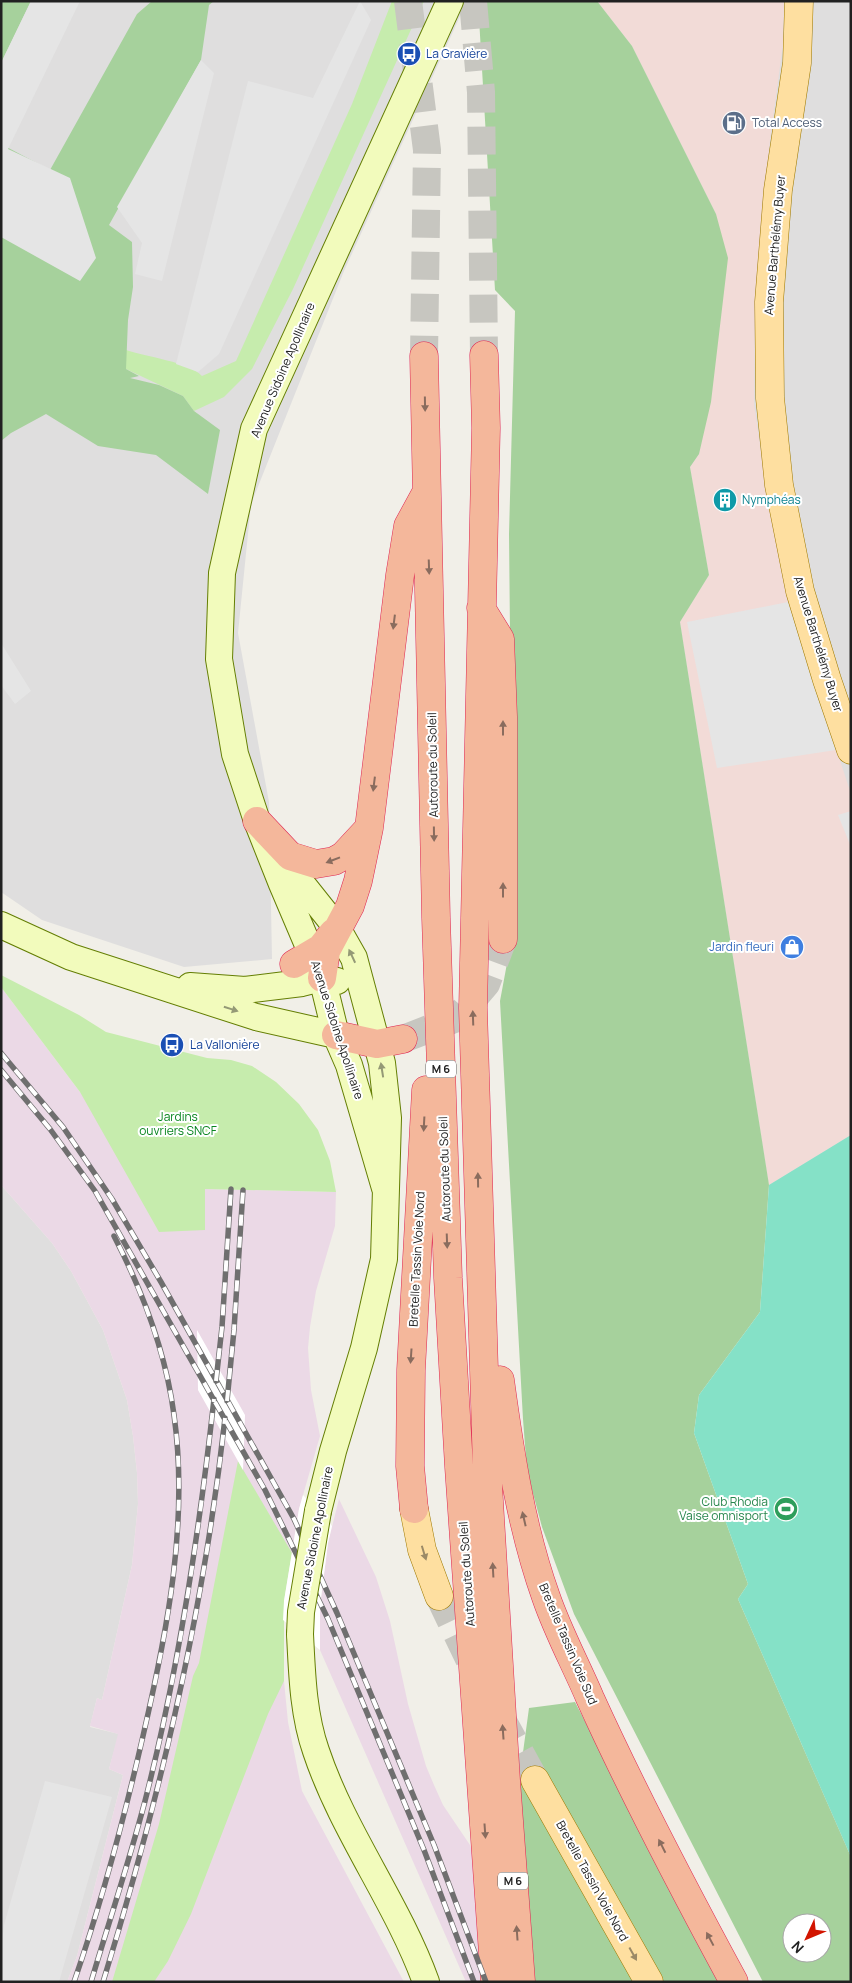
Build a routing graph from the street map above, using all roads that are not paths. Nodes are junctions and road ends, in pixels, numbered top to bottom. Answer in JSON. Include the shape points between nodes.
{"nodes":[{"id":1,"x":450,"y":1,"type":"edge"},
{"id":2,"x":799,"y":1,"type":"edge"},
{"id":3,"x":484,"y":355,"type":"tunnel mouth"},
{"id":4,"x":424,"y":356,"type":"tunnel mouth"},
{"id":5,"x":427,"y":492,"type":"junction"},
{"id":6,"x":481,"y":608,"type":"junction"},
{"id":7,"x":851,"y":750,"type":"edge"},
{"id":8,"x":257,"y":820,"type":"junction"},
{"id":9,"x":369,"y":828,"type":"junction"},
{"id":10,"x":436,"y":918,"type":"junction"},
{"id":11,"x":1,"y":925,"type":"edge"},
{"id":12,"x":337,"y":928,"type":"junction"},
{"id":13,"x":503,"y":939,"type":"tunnel mouth"},
{"id":14,"x":309,"y":965,"type":"junction"},
{"id":15,"x":151,"y":983,"type":"junction"},
{"id":16,"x":362,"y":986,"type":"junction"},
{"id":17,"x":336,"y":1035,"type":"junction"},
{"id":18,"x":390,"y":1041,"type":"junction"},
{"id":19,"x":385,"y":1188,"type":"junction"},
{"id":20,"x":478,"y":1220,"type":"junction"},
{"id":21,"x":414,"y":1509,"type":"joint"},
{"id":22,"x":439,"y":1596,"type":"tunnel mouth"},
{"id":23,"x":535,"y":1780,"type":"tunnel mouth"},
{"id":24,"x":494,"y":1782,"type":"junction"},
{"id":25,"x":425,"y":1975,"type":"edge"},
{"id":26,"x":495,"y":1982,"type":"edge"},
{"id":27,"x":520,"y":1982,"type":"edge"},
{"id":28,"x":649,"y":1982,"type":"edge"},
{"id":29,"x":734,"y":1982,"type":"edge"}],
"edges":[{"from":1,"to":8,"type":"main road","name":"Avenue Sidoine Apollinaire","via":[[254,429],[222,573],[219,658],[235,754]]},
{"from":2,"to":7,"type":"main road","name":"Avenue Barthélémy Buyer","via":[[797,63],[778,190],[769,302],[770,398],[779,485],[800,591]]},
{"from":3,"to":6,"type":"highway","name":"Autoroute du Soleil","number":"M 6","via":[[486,428]]},
{"from":4,"to":5,"type":"highway","name":"Autoroute du Soleil","number":"M 6","one_way":true},
{"from":5,"to":9,"type":"highway","one_way":true,"via":[[408,526]]},
{"from":5,"to":10,"type":"highway","name":"Autoroute du Soleil","number":"M 6","one_way":true},
{"from":13,"to":6,"type":"highway","one_way":true,"via":[[500,639]]},
{"from":20,"to":6,"type":"highway","name":"Autoroute du Soleil","number":"M 6","one_way":true,"via":[[473,1008]]},
{"from":9,"to":8,"type":"highway","one_way":true,"via":[[343,856],[334,862],[316,864],[290,856]]},
{"from":8,"to":12,"type":"main road","name":"Avenue Sidoine Apollinaire","via":[[282,860]]},
{"from":8,"to":14,"type":"main road","name":"Avenue Sidoine Apollinaire","via":[[298,923]]},
{"from":9,"to":12,"type":"highway","via":[[358,881],[350,906]]},
{"from":10,"to":21,"type":"highway","name":"Bretelle Tassin Voie Nord","one_way":true,"via":[[410,1370],[410,1466]]},
{"from":10,"to":24,"type":"highway","name":"Autoroute du Soleil","number":"M 6","one_way":true,"via":[[449,1288],[461,1486]]},
{"from":11,"to":15,"type":"main road","via":[[71,957]]},
{"from":12,"to":14,"type":"highway","via":[[326,951]]},
{"from":16,"to":12,"type":"main road","name":"Avenue Sidoine Apollinaire","one_way":true,"via":[[354,958]]},
{"from":14,"to":15,"type":"main road","via":[[302,983],[245,990]]},
{"from":14,"to":16,"type":"main road"},
{"from":14,"to":17,"type":"main road","name":"Avenue Sidoine Apollinaire"},
{"from":15,"to":17,"type":"main road","one_way":true,"via":[[256,1017]]},
{"from":16,"to":17,"type":"main road"},
{"from":16,"to":18,"type":"main road","name":"Avenue Sidoine Apollinaire"},
{"from":17,"to":18,"type":"highway"},
{"from":17,"to":19,"type":"main road","name":"Avenue Sidoine Apollinaire","via":[[349,1065]]},
{"from":19,"to":18,"type":"main road","name":"Avenue Sidoine Apollinaire","one_way":true},
{"from":19,"to":25,"type":"main road","name":"Avenue Sidoine Apollinaire","bridge":true,"via":[[384,1259],[364,1348],[318,1511],[300,1612],[300,1634],[305,1702],[316,1750],[336,1799]]},
{"from":24,"to":20,"type":"highway","name":"Autoroute du Soleil","number":"M 6","one_way":true},
{"from":29,"to":20,"type":"highway","name":"Bretelle Tassin Voie Sud","one_way":true,"via":[[620,1764],[546,1598],[515,1481]]},
{"from":21,"to":22,"type":"main road","name":"Bretelle Tassin Voie Nord","one_way":true,"via":[[422,1550]]},
{"from":23,"to":28,"type":"main road","name":"Bretelle Tassin Voie Nord","one_way":true},
{"from":24,"to":26,"type":"highway","name":"Autoroute du Soleil","number":"M 6","one_way":true},
{"from":27,"to":24,"type":"highway","name":"Autoroute du Soleil","number":"M 6","one_way":true}]}
